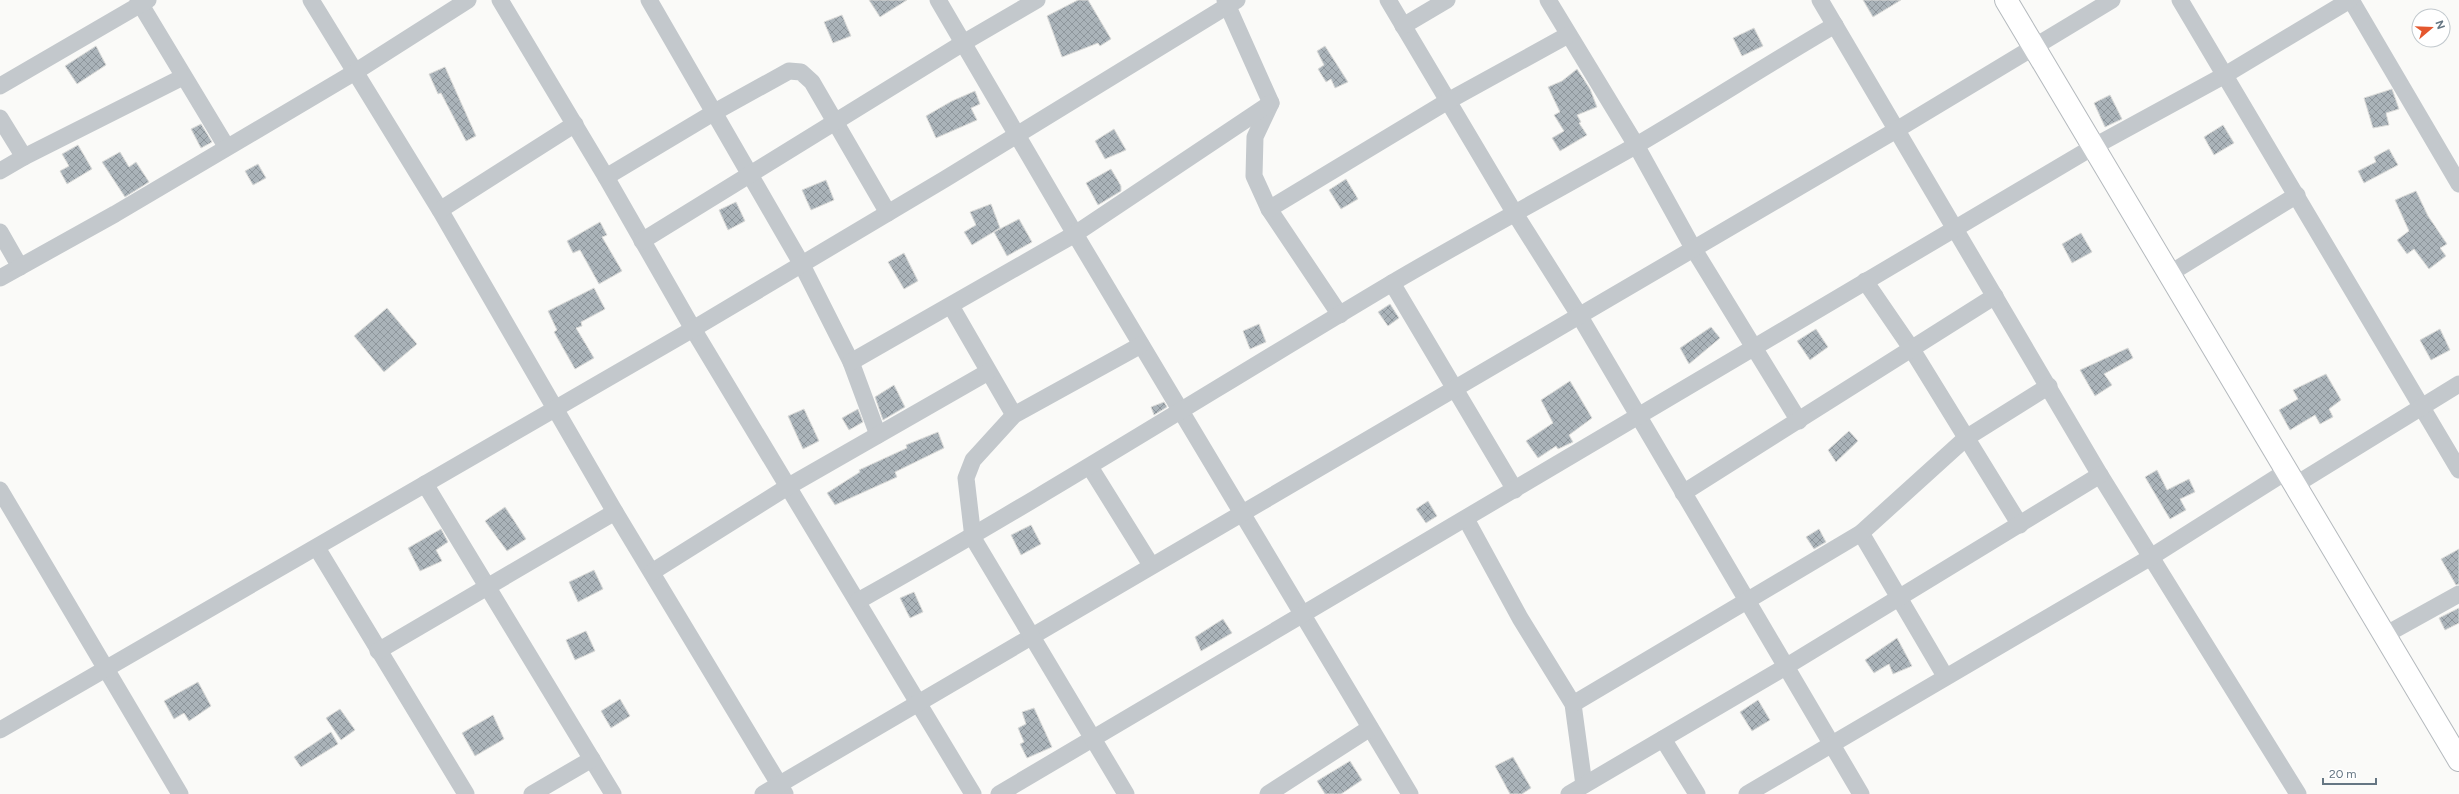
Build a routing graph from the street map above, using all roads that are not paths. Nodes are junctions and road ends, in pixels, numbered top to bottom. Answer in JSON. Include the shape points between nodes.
{"nodes":[{"id":1,"x":311,"y":0,"type":"edge"},
{"id":2,"x":468,"y":0,"type":"edge"},
{"id":3,"x":500,"y":0,"type":"edge"},
{"id":4,"x":649,"y":0,"type":"edge"},
{"id":5,"x":938,"y":0,"type":"edge"},
{"id":6,"x":1037,"y":0,"type":"edge"},
{"id":7,"x":1388,"y":0,"type":"edge"},
{"id":8,"x":1446,"y":0,"type":"edge"},
{"id":9,"x":1548,"y":0,"type":"edge"},
{"id":10,"x":1820,"y":0,"type":"edge"},
{"id":11,"x":2006,"y":0,"type":"edge"},
{"id":12,"x":2112,"y":0,"type":"edge"},
{"id":13,"x":2180,"y":0,"type":"edge"},
{"id":14,"x":2351,"y":0,"type":"edge"},
{"id":15,"x":142,"y":1,"type":"edge"},
{"id":16,"x":1230,"y":2,"type":"edge"},
{"id":17,"x":1835,"y":25,"type":"junction"},
{"id":18,"x":1403,"y":26,"type":"junction"},
{"id":19,"x":1568,"y":35,"type":"junction"},
{"id":20,"x":963,"y":43,"type":"junction"},
{"id":21,"x":2033,"y":46,"type":"junction"},
{"id":22,"x":355,"y":72,"type":"junction"},
{"id":23,"x":2225,"y":74,"type":"junction"},
{"id":24,"x":184,"y":77,"type":"junction"},
{"id":25,"x":0,"y":86,"type":"edge"},
{"id":26,"x":1448,"y":101,"type":"junction"},
{"id":27,"x":1272,"y":103,"type":"junction"},
{"id":28,"x":713,"y":113,"type":"junction"},
{"id":29,"x":0,"y":118,"type":"edge"},
{"id":30,"x":835,"y":123,"type":"junction"},
{"id":31,"x":575,"y":124,"type":"junction"},
{"id":32,"x":1898,"y":129,"type":"junction"},
{"id":33,"x":1016,"y":134,"type":"junction"},
{"id":34,"x":1636,"y":145,"type":"junction"},
{"id":35,"x":226,"y":146,"type":"junction"},
{"id":36,"x":2093,"y":147,"type":"junction"},
{"id":37,"x":24,"y":157,"type":"junction"},
{"id":38,"x":2452,"y":157,"type":"edge"},
{"id":39,"x":0,"y":171,"type":"edge"},
{"id":40,"x":750,"y":176,"type":"junction"},
{"id":41,"x":606,"y":177,"type":"junction"},
{"id":42,"x":2459,"y":184,"type":"edge"},
{"id":43,"x":2297,"y":195,"type":"junction"},
{"id":44,"x":1269,"y":208,"type":"junction"},
{"id":45,"x":440,"y":210,"type":"junction"},
{"id":46,"x":1514,"y":212,"type":"junction"},
{"id":47,"x":888,"y":213,"type":"junction"},
{"id":48,"x":1956,"y":228,"type":"junction"},
{"id":49,"x":0,"y":232,"type":"edge"},
{"id":50,"x":1075,"y":234,"type":"junction"},
{"id":51,"x":642,"y":242,"type":"junction"},
{"id":52,"x":1693,"y":248,"type":"junction"},
{"id":53,"x":802,"y":263,"type":"junction"},
{"id":54,"x":20,"y":267,"type":"junction"},
{"id":55,"x":2169,"y":274,"type":"junction"},
{"id":56,"x":0,"y":278,"type":"edge"},
{"id":57,"x":1865,"y":281,"type":"junction"},
{"id":58,"x":1392,"y":283,"type":"junction"},
{"id":59,"x":1995,"y":296,"type":"junction"},
{"id":60,"x":951,"y":306,"type":"junction"},
{"id":61,"x":1340,"y":315,"type":"junction"},
{"id":62,"x":1579,"y":315,"type":"junction"},
{"id":63,"x":692,"y":328,"type":"junction"},
{"id":64,"x":1141,"y":345,"type":"junction"},
{"id":65,"x":1754,"y":347,"type":"junction"},
{"id":66,"x":1910,"y":348,"type":"junction"},
{"id":67,"x":851,"y":362,"type":"junction"},
{"id":68,"x":988,"y":372,"type":"junction"},
{"id":69,"x":2459,"y":384,"type":"edge"},
{"id":70,"x":2049,"y":386,"type":"junction"},
{"id":71,"x":1454,"y":387,"type":"junction"},
{"id":72,"x":2423,"y":408,"type":"junction"},
{"id":73,"x":555,"y":409,"type":"junction"},
{"id":74,"x":1180,"y":410,"type":"junction"},
{"id":75,"x":1014,"y":415,"type":"junction"},
{"id":76,"x":1639,"y":417,"type":"junction"},
{"id":77,"x":1799,"y":421,"type":"junction"},
{"id":78,"x":878,"y":436,"type":"junction"},
{"id":79,"x":1966,"y":438,"type":"junction"},
{"id":80,"x":1090,"y":467,"type":"junction"},
{"id":81,"x":2459,"y":470,"type":"edge"},
{"id":82,"x":2100,"y":475,"type":"junction"},
{"id":83,"x":2291,"y":478,"type":"junction"},
{"id":84,"x":425,"y":484,"type":"junction"},
{"id":85,"x":789,"y":486,"type":"junction"},
{"id":86,"x":0,"y":490,"type":"edge"},
{"id":87,"x":1515,"y":490,"type":"junction"},
{"id":88,"x":1683,"y":493,"type":"junction"},
{"id":89,"x":615,"y":512,"type":"junction"},
{"id":90,"x":1240,"y":513,"type":"junction"},
{"id":91,"x":1466,"y":519,"type":"junction"},
{"id":92,"x":2020,"y":525,"type":"junction"},
{"id":93,"x":1861,"y":533,"type":"junction"},
{"id":94,"x":973,"y":538,"type":"junction"},
{"id":95,"x":317,"y":548,"type":"junction"},
{"id":96,"x":2151,"y":557,"type":"junction"},
{"id":97,"x":1151,"y":565,"type":"junction"},
{"id":98,"x":652,"y":572,"type":"junction"},
{"id":99,"x":487,"y":586,"type":"junction"},
{"id":100,"x":2459,"y":594,"type":"edge"},
{"id":101,"x":1900,"y":598,"type":"junction"},
{"id":102,"x":1746,"y":599,"type":"junction"},
{"id":103,"x":858,"y":602,"type":"junction"},
{"id":104,"x":1302,"y":614,"type":"junction"},
{"id":105,"x":2385,"y":635,"type":"junction"},
{"id":106,"x":1031,"y":636,"type":"junction"},
{"id":107,"x":378,"y":651,"type":"junction"},
{"id":108,"x":1787,"y":666,"type":"junction"},
{"id":109,"x":107,"y":669,"type":"junction"},
{"id":110,"x":1945,"y":676,"type":"junction"},
{"id":111,"x":918,"y":702,"type":"junction"},
{"id":112,"x":1574,"y":704,"type":"junction"},
{"id":113,"x":1370,"y":728,"type":"junction"},
{"id":114,"x":0,"y":730,"type":"edge"},
{"id":115,"x":1093,"y":739,"type":"junction"},
{"id":116,"x":1663,"y":739,"type":"junction"},
{"id":117,"x":1832,"y":744,"type":"junction"},
{"id":118,"x":592,"y":759,"type":"junction"},
{"id":119,"x":2459,"y":760,"type":"edge"},
{"id":120,"x":1584,"y":785,"type":"junction"},
{"id":121,"x":782,"y":789,"type":"edge"},
{"id":122,"x":180,"y":794,"type":"edge"},
{"id":123,"x":466,"y":794,"type":"edge"},
{"id":124,"x":532,"y":794,"type":"edge"},
{"id":125,"x":613,"y":794,"type":"edge"},
{"id":126,"x":763,"y":794,"type":"edge"},
{"id":127,"x":973,"y":794,"type":"edge"},
{"id":128,"x":999,"y":794,"type":"edge"},
{"id":129,"x":1126,"y":794,"type":"edge"},
{"id":130,"x":1268,"y":794,"type":"edge"},
{"id":131,"x":1410,"y":794,"type":"edge"},
{"id":132,"x":1569,"y":794,"type":"edge"},
{"id":133,"x":1697,"y":794,"type":"edge"},
{"id":134,"x":1747,"y":794,"type":"edge"},
{"id":135,"x":1861,"y":794,"type":"edge"},
{"id":136,"x":2298,"y":794,"type":"edge"}],
"edges":[{"from":1,"to":22,"type":"street"},
{"from":2,"to":22,"type":"street"},
{"from":3,"to":31,"type":"street"},
{"from":4,"to":28,"type":"street"},
{"from":5,"to":20,"type":"street"},
{"from":6,"to":20,"type":"street"},
{"from":7,"to":18,"type":"street"},
{"from":8,"to":18,"type":"street"},
{"from":9,"to":19,"type":"street"},
{"from":10,"to":17,"type":"street"},
{"from":11,"to":21,"type":"main road"},
{"from":12,"to":21,"type":"street"},
{"from":13,"to":23,"type":"street"},
{"from":14,"to":23,"type":"street"},
{"from":14,"to":38,"type":"street"},
{"from":15,"to":24,"type":"street"},
{"from":15,"to":25,"type":"street"},
{"from":16,"to":27,"type":"street"},
{"from":16,"to":33,"type":"street"},
{"from":17,"to":32,"type":"street"},
{"from":17,"to":34,"type":"street"},
{"from":18,"to":26,"type":"street"},
{"from":19,"to":26,"type":"street"},
{"from":19,"to":34,"type":"street"},
{"from":20,"to":30,"type":"street"},
{"from":20,"to":33,"type":"street"},
{"from":21,"to":32,"type":"street"},
{"from":21,"to":36,"type":"main road"},
{"from":22,"to":35,"type":"street"},
{"from":22,"to":45,"type":"street"},
{"from":23,"to":36,"type":"street"},
{"from":23,"to":43,"type":"street"},
{"from":24,"to":35,"type":"street"},
{"from":24,"to":37,"type":"street"},
{"from":26,"to":44,"type":"street"},
{"from":26,"to":46,"type":"street"},
{"from":27,"to":44,"type":"street","via":[[1255,137],[1253,156],[1254,176]]},
{"from":27,"to":50,"type":"street"},
{"from":28,"to":30,"type":"street","via":[[789,71],[801,72],[812,82]]},
{"from":28,"to":40,"type":"street"},
{"from":28,"to":41,"type":"street"},
{"from":29,"to":37,"type":"street"},
{"from":30,"to":40,"type":"street"},
{"from":30,"to":47,"type":"street"},
{"from":31,"to":41,"type":"street"},
{"from":31,"to":45,"type":"street"},
{"from":32,"to":48,"type":"street"},
{"from":32,"to":52,"type":"street"},
{"from":33,"to":47,"type":"street"},
{"from":33,"to":50,"type":"street"},
{"from":34,"to":46,"type":"street"},
{"from":34,"to":52,"type":"street"},
{"from":35,"to":54,"type":"street","via":[[115,214]]},
{"from":36,"to":48,"type":"street"},
{"from":36,"to":55,"type":"main road"},
{"from":37,"to":39,"type":"street"},
{"from":38,"to":42,"type":"street"},
{"from":40,"to":51,"type":"street"},
{"from":40,"to":53,"type":"street"},
{"from":41,"to":51,"type":"street"},
{"from":43,"to":55,"type":"street"},
{"from":43,"to":72,"type":"street"},
{"from":44,"to":61,"type":"street"},
{"from":45,"to":73,"type":"street"},
{"from":46,"to":58,"type":"street"},
{"from":46,"to":62,"type":"street"},
{"from":47,"to":53,"type":"street"},
{"from":48,"to":57,"type":"street"},
{"from":48,"to":59,"type":"street"},
{"from":49,"to":54,"type":"street"},
{"from":50,"to":60,"type":"street"},
{"from":50,"to":64,"type":"street"},
{"from":51,"to":63,"type":"street"},
{"from":52,"to":62,"type":"street"},
{"from":52,"to":65,"type":"street"},
{"from":53,"to":63,"type":"street"},
{"from":53,"to":67,"type":"street"},
{"from":54,"to":56,"type":"street"},
{"from":55,"to":83,"type":"main road"},
{"from":57,"to":65,"type":"street"},
{"from":57,"to":66,"type":"street"},
{"from":58,"to":61,"type":"street"},
{"from":58,"to":71,"type":"street"},
{"from":59,"to":66,"type":"street"},
{"from":59,"to":70,"type":"street"},
{"from":60,"to":67,"type":"street"},
{"from":60,"to":68,"type":"street"},
{"from":61,"to":74,"type":"street"},
{"from":62,"to":71,"type":"street"},
{"from":62,"to":76,"type":"street"},
{"from":63,"to":73,"type":"street"},
{"from":63,"to":85,"type":"street"},
{"from":64,"to":74,"type":"street"},
{"from":64,"to":75,"type":"street"},
{"from":65,"to":76,"type":"street"},
{"from":65,"to":77,"type":"street"},
{"from":66,"to":77,"type":"street"},
{"from":66,"to":79,"type":"street"},
{"from":67,"to":78,"type":"street"},
{"from":68,"to":75,"type":"street"},
{"from":68,"to":78,"type":"street"},
{"from":69,"to":72,"type":"street"},
{"from":70,"to":79,"type":"street"},
{"from":70,"to":82,"type":"street"},
{"from":71,"to":87,"type":"street"},
{"from":71,"to":90,"type":"street"},
{"from":72,"to":81,"type":"street"},
{"from":72,"to":83,"type":"street"},
{"from":73,"to":84,"type":"street"},
{"from":73,"to":89,"type":"street"},
{"from":74,"to":80,"type":"street"},
{"from":74,"to":90,"type":"street"},
{"from":75,"to":94,"type":"street","via":[[973,460],[966,478]]},
{"from":76,"to":87,"type":"street"},
{"from":76,"to":88,"type":"street"},
{"from":77,"to":88,"type":"street"},
{"from":78,"to":85,"type":"street"},
{"from":79,"to":92,"type":"street"},
{"from":79,"to":93,"type":"street"},
{"from":80,"to":94,"type":"street"},
{"from":80,"to":97,"type":"street"},
{"from":82,"to":92,"type":"street"},
{"from":82,"to":96,"type":"street"},
{"from":83,"to":96,"type":"street"},
{"from":83,"to":105,"type":"main road"},
{"from":84,"to":95,"type":"street"},
{"from":84,"to":99,"type":"street"},
{"from":85,"to":98,"type":"street"},
{"from":85,"to":103,"type":"street"},
{"from":86,"to":109,"type":"street"},
{"from":87,"to":91,"type":"street"},
{"from":88,"to":102,"type":"street"},
{"from":89,"to":98,"type":"street"},
{"from":89,"to":99,"type":"street"},
{"from":90,"to":97,"type":"street"},
{"from":90,"to":104,"type":"street"},
{"from":91,"to":104,"type":"street"},
{"from":91,"to":112,"type":"street","via":[[1520,618]]},
{"from":92,"to":101,"type":"street"},
{"from":93,"to":101,"type":"street"},
{"from":93,"to":102,"type":"street"},
{"from":94,"to":103,"type":"street"},
{"from":94,"to":106,"type":"street"},
{"from":95,"to":107,"type":"street"},
{"from":95,"to":109,"type":"street"},
{"from":96,"to":110,"type":"street"},
{"from":96,"to":136,"type":"street"},
{"from":97,"to":106,"type":"street"},
{"from":98,"to":121,"type":"street"},
{"from":99,"to":107,"type":"street"},
{"from":99,"to":118,"type":"street"},
{"from":100,"to":105,"type":"street"},
{"from":101,"to":108,"type":"street"},
{"from":101,"to":110,"type":"street"},
{"from":102,"to":108,"type":"street"},
{"from":102,"to":112,"type":"street"},
{"from":103,"to":111,"type":"street"},
{"from":104,"to":113,"type":"street"},
{"from":104,"to":115,"type":"street"},
{"from":105,"to":119,"type":"main road"},
{"from":106,"to":111,"type":"street"},
{"from":106,"to":115,"type":"street"},
{"from":107,"to":123,"type":"street"},
{"from":108,"to":116,"type":"street"},
{"from":108,"to":117,"type":"street"},
{"from":109,"to":114,"type":"street"},
{"from":109,"to":122,"type":"street"},
{"from":110,"to":117,"type":"street"},
{"from":111,"to":121,"type":"street"},
{"from":111,"to":127,"type":"street"},
{"from":112,"to":120,"type":"street"},
{"from":113,"to":130,"type":"street"},
{"from":113,"to":131,"type":"street"},
{"from":115,"to":128,"type":"street"},
{"from":115,"to":129,"type":"street"},
{"from":116,"to":120,"type":"street"},
{"from":116,"to":133,"type":"street"},
{"from":117,"to":134,"type":"street"},
{"from":117,"to":135,"type":"street"},
{"from":118,"to":124,"type":"street"},
{"from":118,"to":125,"type":"street"},
{"from":120,"to":132,"type":"street"},
{"from":121,"to":126,"type":"street"}]}
